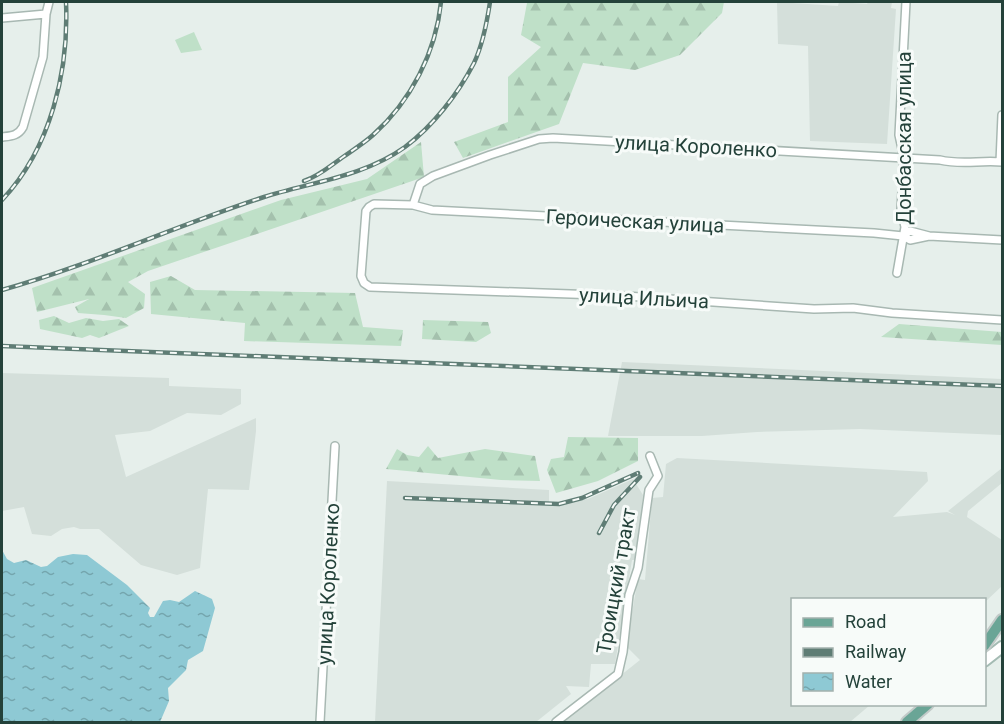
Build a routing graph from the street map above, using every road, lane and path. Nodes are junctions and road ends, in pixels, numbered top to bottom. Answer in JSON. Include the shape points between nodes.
{"nodes":[{"id":1,"x":50,"y":2,"type":"edge"},
{"id":2,"x":906,"y":2,"type":"edge"},
{"id":3,"x":46,"y":14,"type":"junction"},
{"id":4,"x":2,"y":18,"type":"edge"},
{"id":5,"x":1002,"y":115,"type":"edge"},
{"id":6,"x":2,"y":137,"type":"edge"},
{"id":7,"x":904,"y":158,"type":"junction"},
{"id":8,"x":1001,"y":162,"type":"edge"},
{"id":9,"x":413,"y":206,"type":"junction"},
{"id":10,"x":369,"y":207,"type":"joint"},
{"id":11,"x":903,"y":236,"type":"junction"},
{"id":12,"x":1002,"y":240,"type":"edge"},
{"id":13,"x":897,"y":273,"type":"dead end"},
{"id":14,"x":1002,"y":320,"type":"edge"},
{"id":15,"x":335,"y":446,"type":"dead end"},
{"id":16,"x":650,"y":456,"type":"dead end"},
{"id":17,"x":1002,"y":621,"type":"edge"},
{"id":18,"x":986,"y":643,"type":"edge"},
{"id":19,"x":1002,"y":647,"type":"edge"},
{"id":20,"x":986,"y":659,"type":"edge"},
{"id":21,"x":927,"y":706,"type":"edge"},
{"id":22,"x":320,"y":723,"type":"edge"},
{"id":23,"x":556,"y":723,"type":"edge"},
{"id":24,"x":907,"y":723,"type":"edge"}],
"edges":[{"from":1,"to":3,"type":"street"},
{"from":2,"to":7,"type":"street","name":"Донбасская улица","via":[[900,135]]},
{"from":3,"to":4,"type":"street"},
{"from":3,"to":6,"type":"street","via":[[43,57],[23,127],[15,135]]},
{"from":5,"to":8,"type":"street"},
{"from":7,"to":8,"type":"street","name":"улица Короленко"},
{"from":7,"to":9,"type":"street","name":"улица Короленко","via":[[546,139],[490,154],[425,180]]},
{"from":7,"to":11,"type":"street","name":"Донбасская улица"},
{"from":9,"to":10,"type":"street","name":"Героическая улица"},
{"from":9,"to":11,"type":"street","name":"Героическая улица"},
{"from":10,"to":14,"type":"street","name":"улица Ильича","via":[[361,276],[370,286],[853,308]]},
{"from":11,"to":12,"type":"street","name":"Героическая улица","via":[[910,240],[928,236]]},
{"from":11,"to":13,"type":"street","name":"Донбасская улица"},
{"from":15,"to":22,"type":"street","name":"улица Короленко"},
{"from":16,"to":23,"type":"street","name":"Троицкий тракт","via":[[658,476],[649,490],[618,674]]},
{"from":17,"to":18,"type":"main road"},
{"from":19,"to":20,"type":"main road"},
{"from":21,"to":24,"type":"main road"}]}
